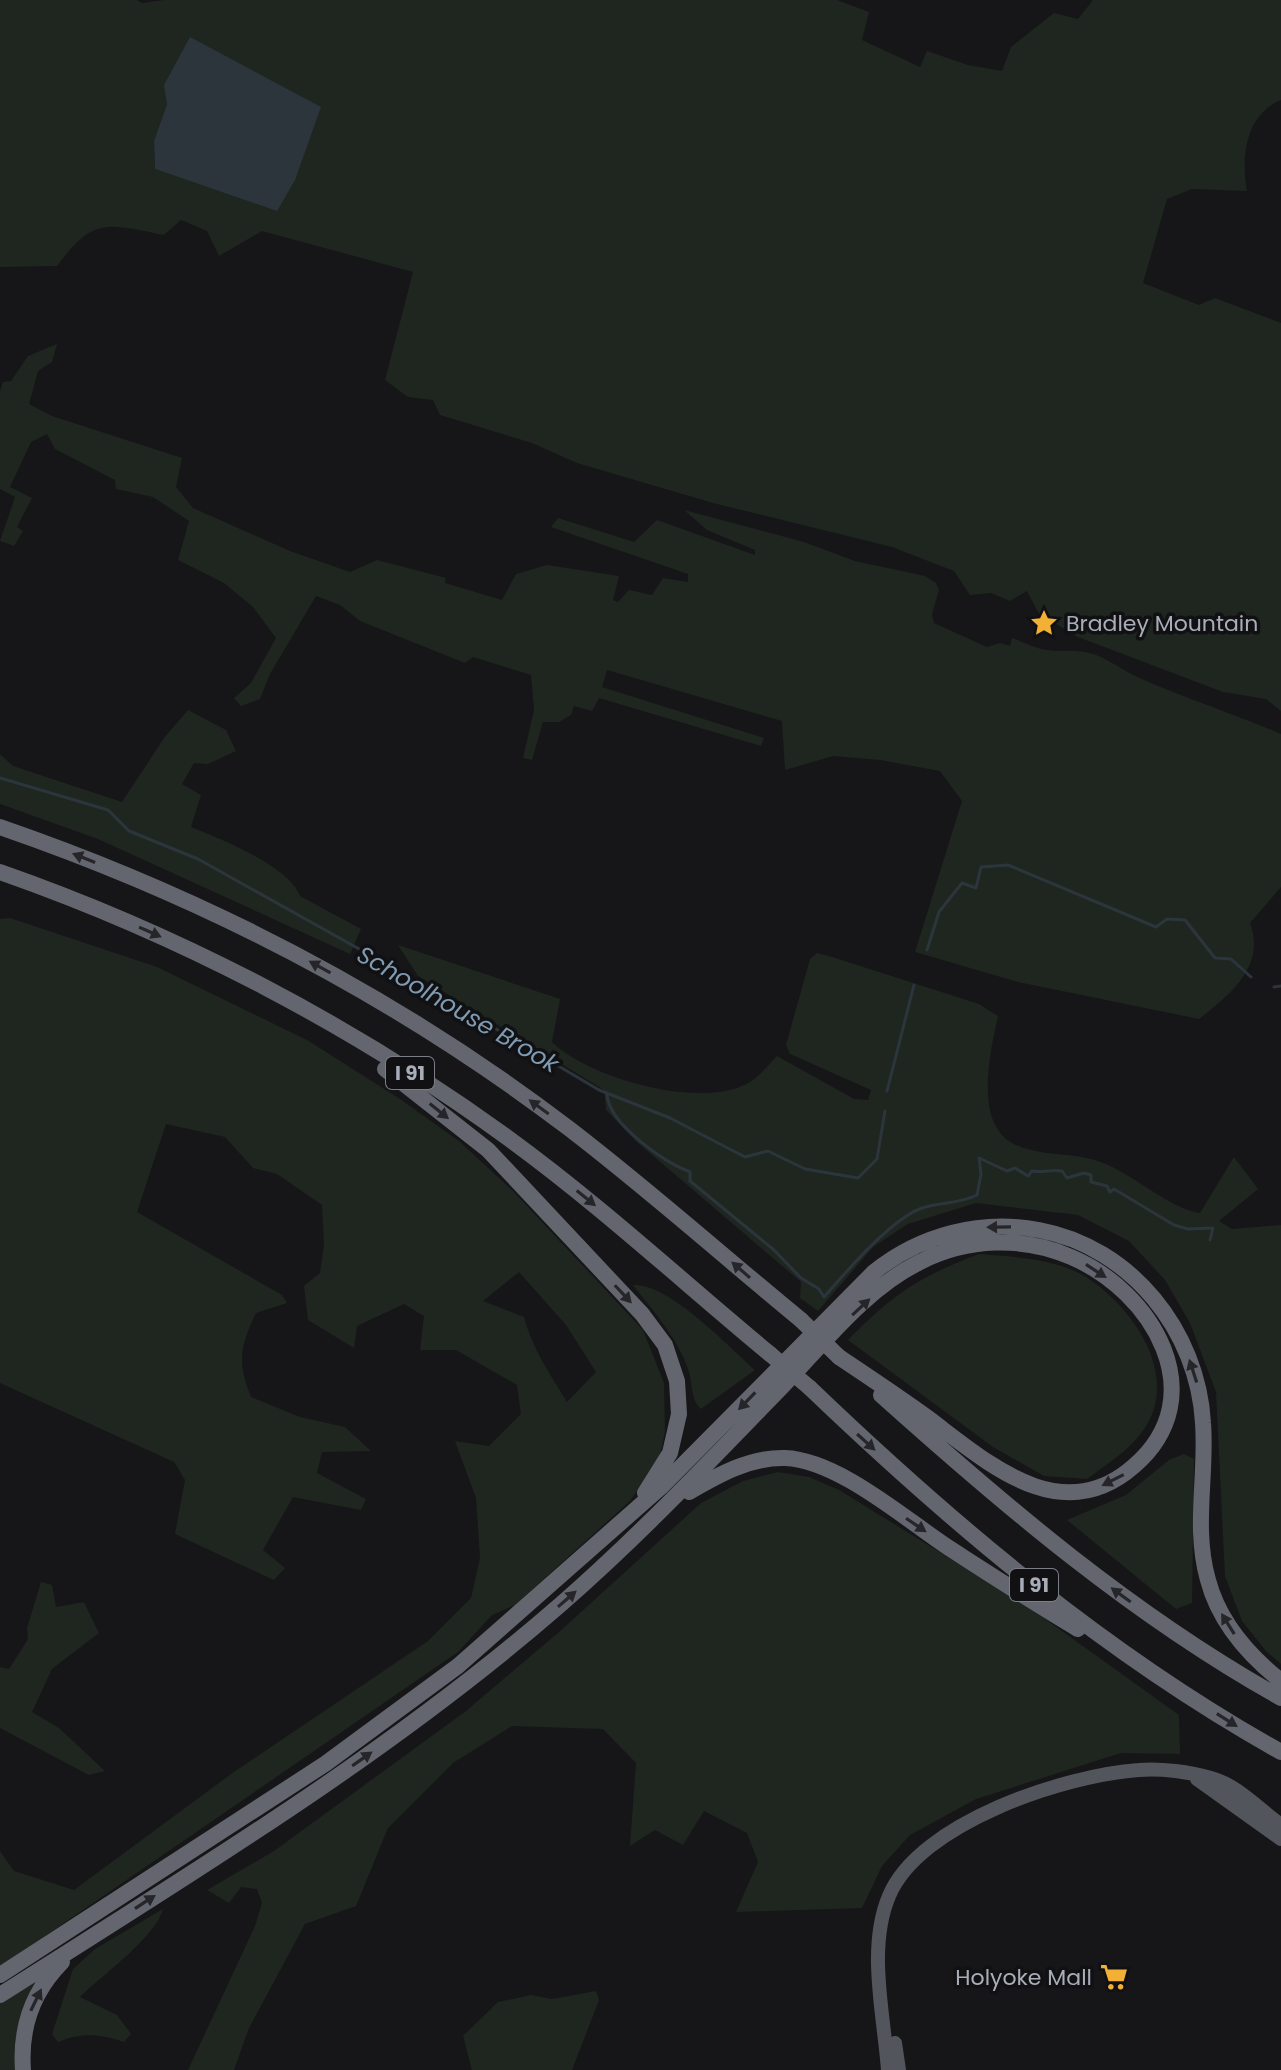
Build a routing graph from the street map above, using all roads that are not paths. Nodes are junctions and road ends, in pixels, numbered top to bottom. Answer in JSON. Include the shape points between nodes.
{"nodes":[{"id":1,"x":0,"y":827,"type":"edge"},
{"id":2,"x":0,"y":872,"type":"edge"},
{"id":3,"x":309,"y":1014,"type":"junction"},
{"id":4,"x":839,"y":1357,"type":"junction"},
{"id":5,"x":670,"y":1503,"type":"junction"},
{"id":6,"x":634,"y":1511,"type":"junction"},
{"id":7,"x":1281,"y":1681,"type":"edge"},
{"id":8,"x":1182,"y":1691,"type":"junction"},
{"id":9,"x":1281,"y":1698,"type":"edge"},
{"id":10,"x":1281,"y":1752,"type":"edge"},
{"id":11,"x":1194,"y":1777,"type":"junction"},
{"id":12,"x":1281,"y":1825,"type":"edge"},
{"id":13,"x":1281,"y":1839,"type":"edge"},
{"id":14,"x":80,"y":1944,"type":"junction"},
{"id":15,"x":0,"y":1975,"type":"edge"},
{"id":16,"x":882,"y":1990,"type":"junction"},
{"id":17,"x":0,"y":1995,"type":"edge"},
{"id":18,"x":23,"y":2070,"type":"edge"},
{"id":19,"x":888,"y":2070,"type":"edge"},
{"id":20,"x":899,"y":2070,"type":"edge"}],
"edges":[{"from":4,"to":1,"type":"highway","number":"I 91","one_way":true,"bridge":true,"via":[[565,1125],[383,1004],[219,916]]},
{"from":2,"to":3,"type":"highway","number":"I 91","one_way":true,"via":[[179,945]]},
{"from":3,"to":6,"type":"highway","one_way":true,"via":[[488,1150],[665,1345],[677,1381],[679,1414],[670,1453]]},
{"from":3,"to":8,"type":"highway","number":"I 91","one_way":true,"bridge":true,"via":[[430,1085],[519,1146],[605,1213],[1009,1564]]},
{"from":5,"to":4,"type":"highway","one_way":true,"via":[[872,1296],[916,1264],[960,1247],[1026,1244],[1070,1256],[1097,1271],[1134,1301],[1159,1335],[1169,1362],[1171,1400],[1156,1440],[1122,1476],[1087,1490],[1044,1491],[996,1468]]},
{"from":9,"to":4,"type":"highway","number":"I 91","one_way":true,"via":[[1095,1575]]},
{"from":5,"to":8,"type":"highway","one_way":true,"via":[[736,1467],[784,1458],[810,1462]]},
{"from":14,"to":5,"type":"highway","one_way":true,"via":[[430,1709],[559,1606]]},
{"from":7,"to":6,"type":"highway","one_way":true,"via":[[1237,1638],[1207,1579],[1201,1527],[1202,1409],[1180,1338],[1163,1309],[1129,1273],[1088,1247],[1044,1231],[1005,1226],[964,1230],[931,1239],[888,1261]]},
{"from":6,"to":15,"type":"highway","via":[[503,1629],[390,1718]]},
{"from":8,"to":10,"type":"highway","number":"I 91","one_way":true},
{"from":11,"to":12,"type":"main road","via":[[1221,1781]]},
{"from":11,"to":13,"type":"main road"},
{"from":11,"to":16,"type":"main road","via":[[1137,1770],[1078,1783],[982,1812],[926,1847],[899,1876],[884,1909],[879,1948]]},
{"from":14,"to":17,"type":"highway"},
{"from":18,"to":14,"type":"highway","one_way":true,"via":[[23,2035],[32,2005]]},
{"from":16,"to":19,"type":"main road"},
{"from":16,"to":20,"type":"main road"}]}
